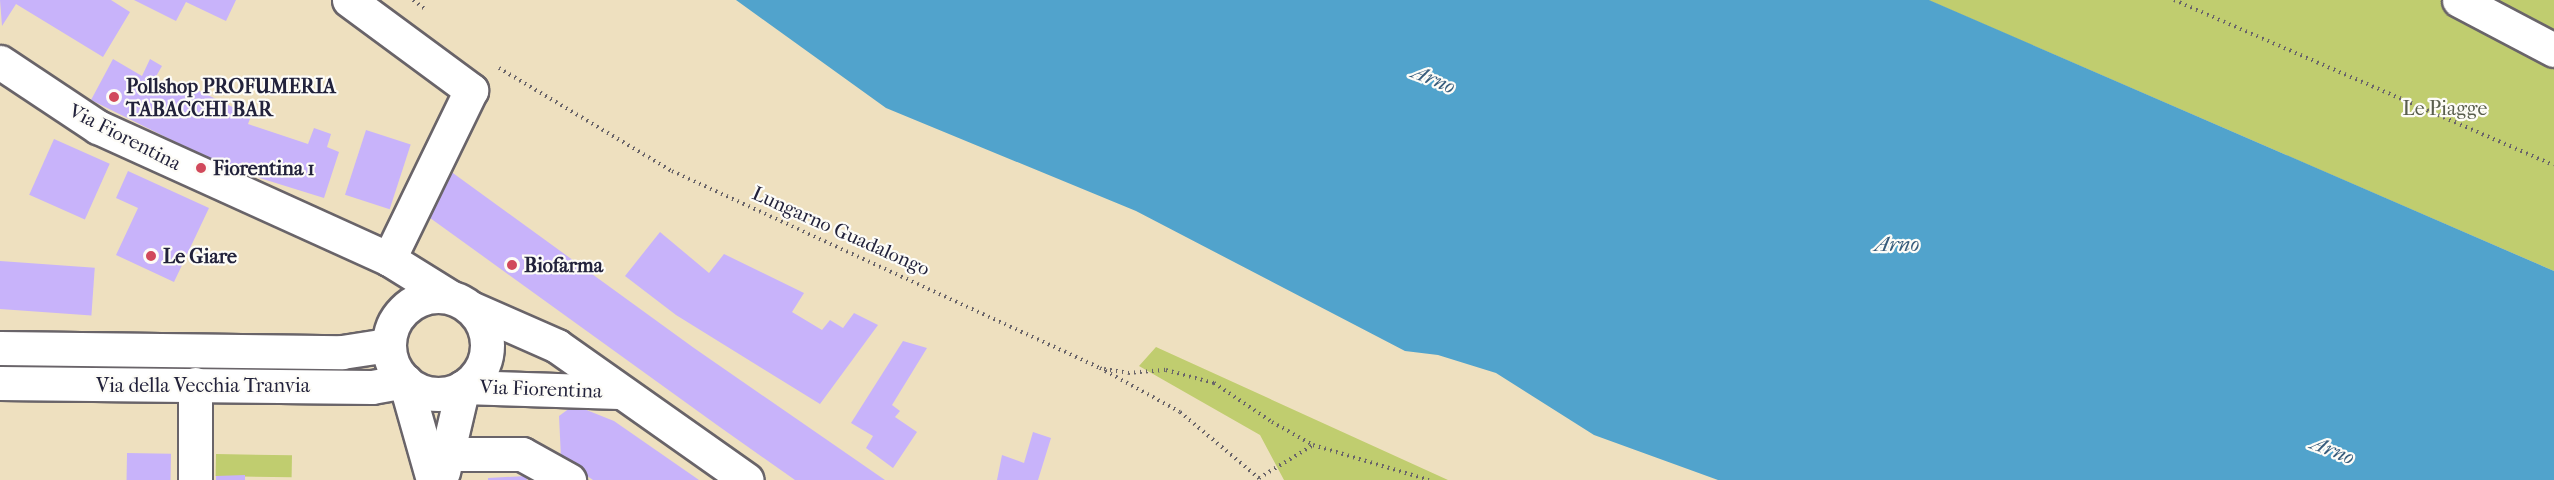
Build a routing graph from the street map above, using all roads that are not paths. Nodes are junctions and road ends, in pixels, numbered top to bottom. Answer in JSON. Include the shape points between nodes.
{"nodes":[{"id":1,"x":349,"y":0,"type":"edge"},
{"id":2,"x":2459,"y":0,"type":"edge"},
{"id":3,"x":2554,"y":50,"type":"edge"},
{"id":4,"x":0,"y":62,"type":"edge"},
{"id":5,"x":389,"y":259,"type":"junction"},
{"id":6,"x":460,"y":302,"type":"junction"},
{"id":7,"x":388,"y":345,"type":"junction"},
{"id":8,"x":0,"y":348,"type":"edge"},
{"id":9,"x":405,"y":381,"type":"junction"},
{"id":10,"x":0,"y":383,"type":"edge"},
{"id":11,"x":195,"y":384,"type":"junction"},
{"id":12,"x":464,"y":387,"type":"junction"},
{"id":13,"x":619,"y":392,"type":"junction"},
{"id":14,"x":441,"y":471,"type":"edge"},
{"id":15,"x":195,"y":480,"type":"edge"},
{"id":16,"x":569,"y":480,"type":"edge"},
{"id":17,"x":747,"y":480,"type":"edge"}],
"edges":[{"from":1,"to":5,"type":"main road","via":[[471,90]]},
{"from":2,"to":3,"type":"main road"},
{"from":4,"to":5,"type":"main road","name":"Via Fiorentina","via":[[98,127]]},
{"from":5,"to":6,"type":"main road","name":"Via Fiorentina"},
{"from":6,"to":7,"type":"main road","via":[[435,295],[407,306],[391,331]]},
{"from":6,"to":12,"type":"main road","via":[[486,334],[488,350],[479,370]]},
{"from":6,"to":13,"type":"main road","name":"Via Fiorentina","via":[[557,345]]},
{"from":7,"to":8,"type":"main road","name":"Via della Vecchia Tranvia","via":[[342,352]]},
{"from":7,"to":9,"type":"main road"},
{"from":9,"to":11,"type":"main road","name":"Via della Vecchia Tranvia","via":[[372,387]]},
{"from":9,"to":12,"type":"main road","via":[[434,394]]},
{"from":9,"to":14,"type":"main road"},
{"from":10,"to":11,"type":"main road","name":"Via della Vecchia Tranvia"},
{"from":11,"to":15,"type":"main road"},
{"from":12,"to":13,"type":"main road","name":"Via Fiorentina"},
{"from":12,"to":14,"type":"main road"},
{"from":13,"to":17,"type":"main road","name":"Via Fiorentina"},
{"from":14,"to":16,"type":"main road","via":[[522,454]]}]}
